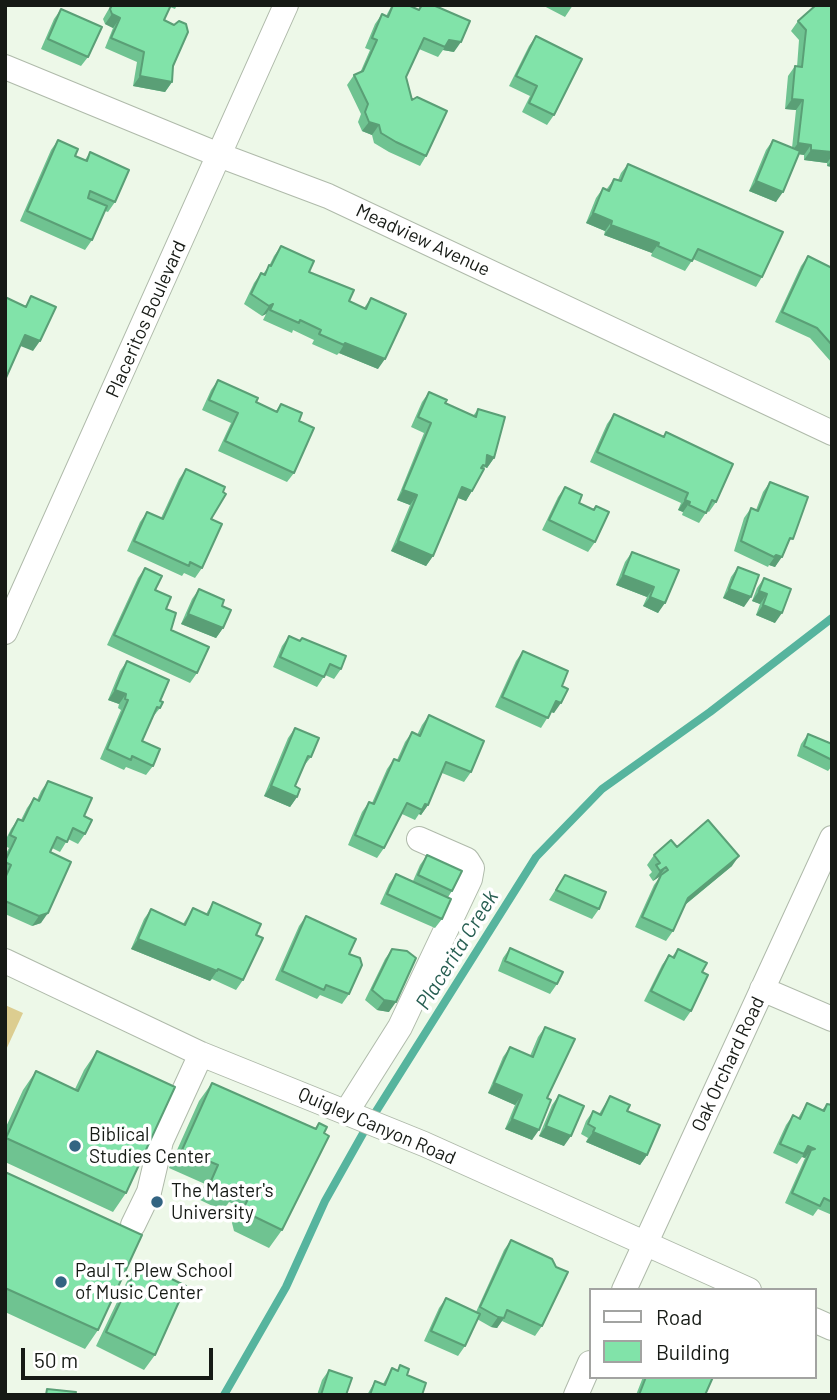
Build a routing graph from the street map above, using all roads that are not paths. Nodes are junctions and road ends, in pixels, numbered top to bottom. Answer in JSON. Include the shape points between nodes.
{"nodes":[{"id":1,"x":286,"y":5,"type":"edge"},
{"id":2,"x":5,"y":66,"type":"edge"},
{"id":3,"x":219,"y":155,"type":"junction"},
{"id":4,"x":832,"y":433,"type":"edge"},
{"id":5,"x":5,"y":632,"type":"edge"},
{"id":6,"x":832,"y":838,"type":"edge"},
{"id":7,"x":419,"y":839,"type":"dead end"},
{"id":8,"x":5,"y":961,"type":"edge"},
{"id":9,"x":762,"y":989,"type":"junction"},
{"id":10,"x":832,"y":1019,"type":"edge"},
{"id":11,"x":201,"y":1054,"type":"junction"},
{"id":12,"x":347,"y":1111,"type":"junction"},
{"id":13,"x":133,"y":1225,"type":"dead end"},
{"id":14,"x":645,"y":1242,"type":"junction"},
{"id":15,"x":625,"y":1288,"type":"edge"},
{"id":16,"x":745,"y":1288,"type":"edge"},
{"id":17,"x":816,"y":1321,"type":"edge"},
{"id":18,"x":832,"y":1328,"type":"edge"},
{"id":19,"x":588,"y":1368,"type":"edge"},
{"id":20,"x":576,"y":1395,"type":"edge"}],
"edges":[{"from":1,"to":3,"type":"street","name":"Placeritos Boulevard"},
{"from":2,"to":3,"type":"street","name":"Meadview Avenue"},
{"from":3,"to":4,"type":"street","name":"Meadview Avenue","via":[[328,195]]},
{"from":3,"to":5,"type":"street","name":"Placeritos Boulevard"},
{"from":6,"to":9,"type":"street","name":"Oak Orchard Road"},
{"from":7,"to":12,"type":"street","via":[[467,860],[472,868],[470,879],[400,1027]]},
{"from":8,"to":11,"type":"street","name":"Quigley Canyon Road"},
{"from":9,"to":10,"type":"street"},
{"from":9,"to":14,"type":"street","name":"Oak Orchard Road"},
{"from":11,"to":12,"type":"street","name":"Quigley Canyon Road"},
{"from":11,"to":13,"type":"street","via":[[161,1141],[149,1192]]},
{"from":12,"to":14,"type":"street","name":"Quigley Canyon Road"},
{"from":14,"to":15,"type":"street","name":"Oak Orchard Road"},
{"from":14,"to":16,"type":"street","name":"Quigley Canyon Road"},
{"from":17,"to":18,"type":"street"},
{"from":19,"to":20,"type":"street"}]}
